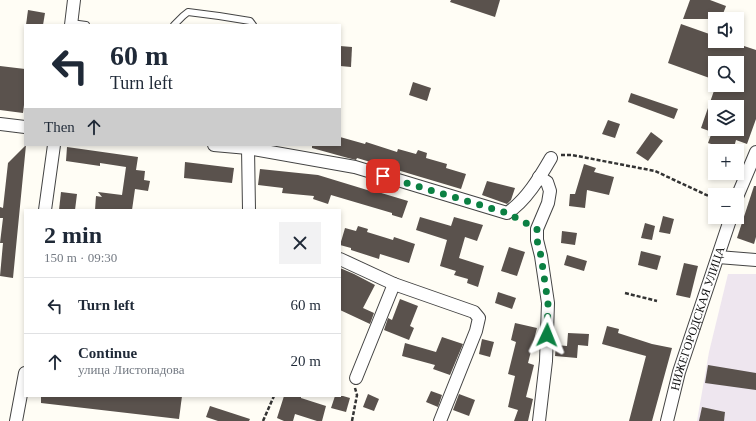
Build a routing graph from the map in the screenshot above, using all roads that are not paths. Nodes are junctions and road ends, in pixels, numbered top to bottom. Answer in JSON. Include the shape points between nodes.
{"nodes":[{"id":1,"x":74,"y":0,"type":"edge"},
{"id":2,"x":71,"y":24,"type":"edge"},
{"id":3,"x":175,"y":24,"type":"edge"},
{"id":4,"x":252,"y":24,"type":"edge"},
{"id":5,"x":0,"y":124,"type":"edge"},
{"id":6,"x":24,"y":127,"type":"edge"},
{"id":7,"x":54,"y":146,"type":"edge"},
{"id":8,"x":225,"y":146,"type":"edge"},
{"id":9,"x":248,"y":148,"type":"junction"},
{"id":10,"x":756,"y":152,"type":"edge"},
{"id":11,"x":552,"y":158,"type":"road end"},
{"id":12,"x":539,"y":177,"type":"junction"},
{"id":13,"x":741,"y":188,"type":"edge"},
{"id":14,"x":45,"y":209,"type":"edge"},
{"id":15,"x":249,"y":209,"type":"edge"},
{"id":16,"x":729,"y":224,"type":"edge"},
{"id":17,"x":718,"y":257,"type":"junction"},
{"id":18,"x":341,"y":259,"type":"edge"},
{"id":19,"x":756,"y":260,"type":"edge"},
{"id":20,"x":394,"y":284,"type":"junction"},
{"id":21,"x":24,"y":378,"type":"edge"},
{"id":22,"x":356,"y":378,"type":"road end"},
{"id":23,"x":16,"y":421,"type":"edge"},
{"id":24,"x":440,"y":421,"type":"edge"},
{"id":25,"x":539,"y":421,"type":"edge"},
{"id":26,"x":667,"y":421,"type":"edge"}],
"edges":[{"from":1,"to":2,"type":"street"},
{"from":3,"to":4,"type":"lane","via":[[188,12],[250,21]]},
{"from":5,"to":6,"type":"street"},
{"from":7,"to":14,"type":"street"},
{"from":8,"to":9,"type":"street"},
{"from":9,"to":12,"type":"street","via":[[355,168],[507,213],[516,208]]},
{"from":9,"to":15,"type":"street"},
{"from":10,"to":13,"type":"street"},
{"from":11,"to":12,"type":"street"},
{"from":12,"to":25,"type":"street","via":[[547,182],[550,191],[537,229],[548,303],[546,361]]},
{"from":16,"to":17,"type":"street","name":"НИЖЕГОРОДСКАЯ УЛИЦА"},
{"from":17,"to":19,"type":"street"},
{"from":17,"to":26,"type":"street","name":"НИЖЕГОРОДСКАЯ УЛИЦА","via":[[679,372]]},
{"from":18,"to":20,"type":"street"},
{"from":20,"to":22,"type":"street"},
{"from":20,"to":24,"type":"street","via":[[474,312],[478,318],[476,331]]},
{"from":21,"to":23,"type":"street"}]}
